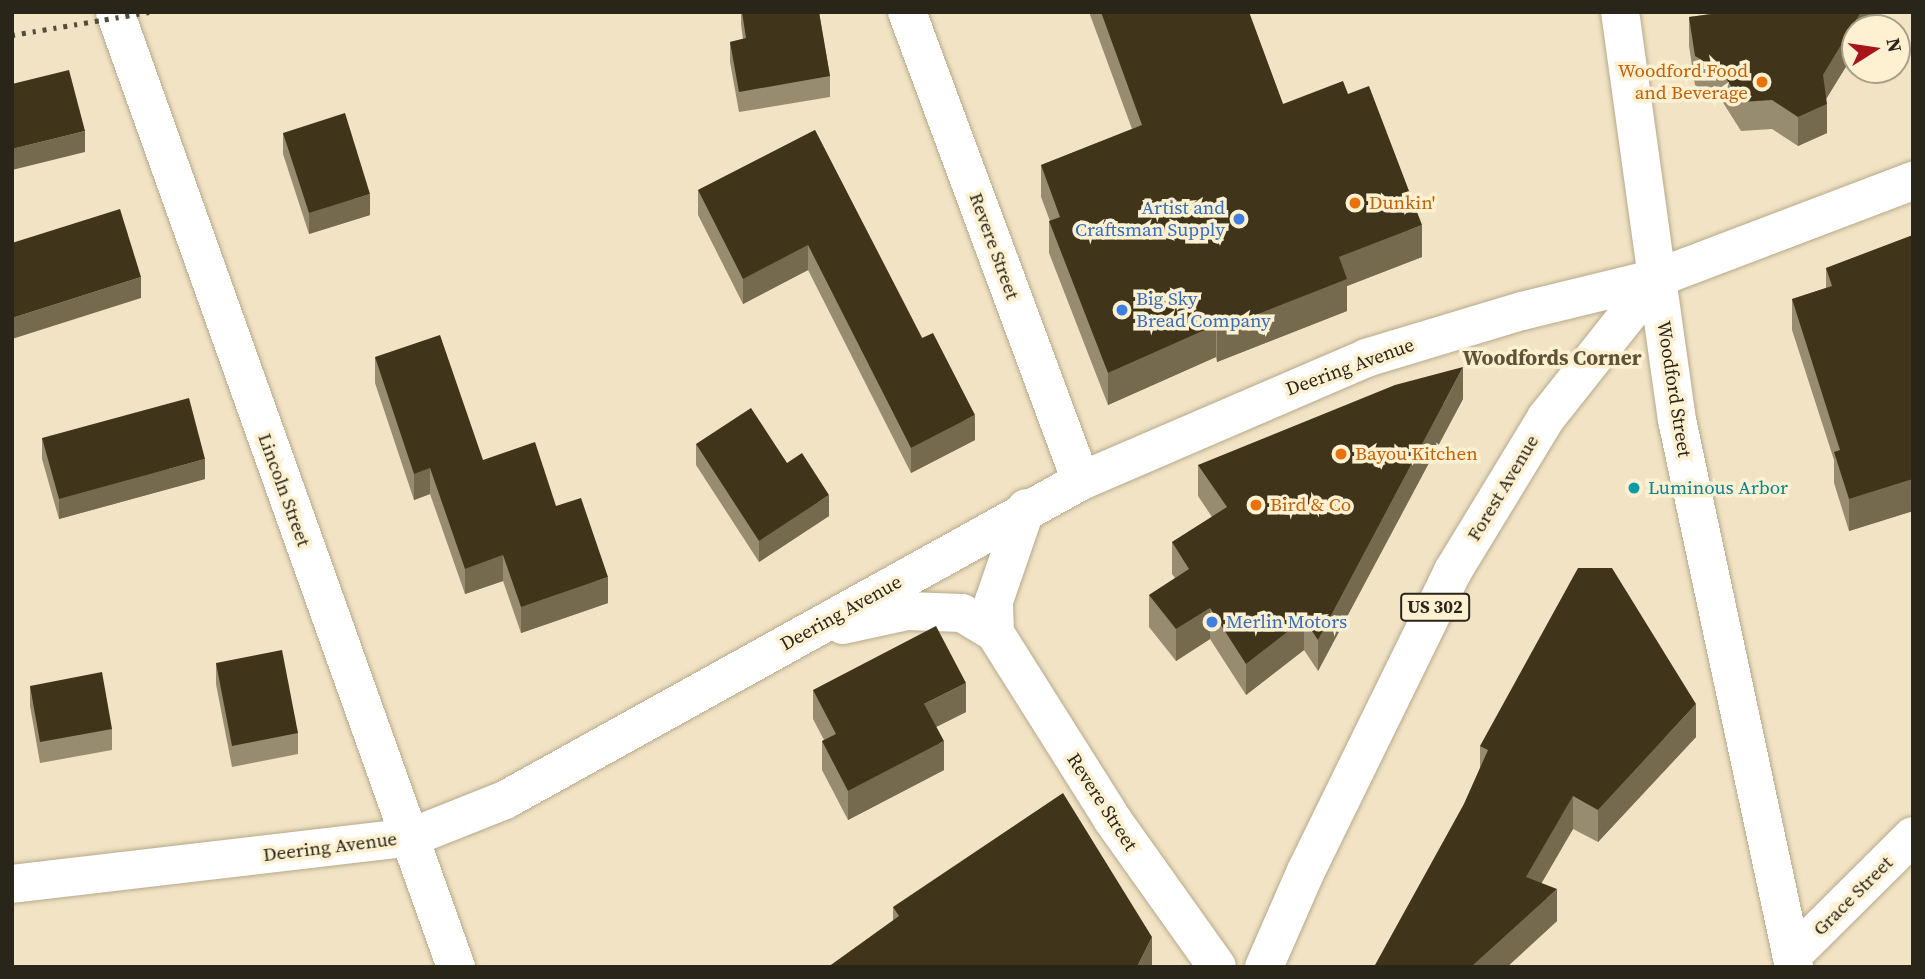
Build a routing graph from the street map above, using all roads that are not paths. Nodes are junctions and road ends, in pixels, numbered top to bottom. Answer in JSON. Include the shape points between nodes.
{"nodes":[{"id":1,"x":116,"y":12,"type":"edge"},
{"id":2,"x":907,"y":12,"type":"edge"},
{"id":3,"x":1620,"y":12,"type":"edge"},
{"id":4,"x":1913,"y":181,"type":"edge"},
{"id":5,"x":1657,"y":278,"type":"junction"},
{"id":6,"x":1081,"y":481,"type":"junction"},
{"id":7,"x":1026,"y":508,"type":"junction"},
{"id":8,"x":810,"y":632,"type":"junction"},
{"id":9,"x":995,"y":633,"type":"junction"},
{"id":10,"x":1913,"y":836,"type":"edge"},
{"id":11,"x":412,"y":837,"type":"junction"},
{"id":12,"x":12,"y":884,"type":"edge"},
{"id":13,"x":1793,"y":962,"type":"edge"},
{"id":14,"x":456,"y":967,"type":"edge"},
{"id":15,"x":1217,"y":967,"type":"edge"},
{"id":16,"x":1264,"y":967,"type":"edge"}],
"edges":[{"from":1,"to":11,"type":"main road","name":"Lincoln Street","via":[[251,400]]},
{"from":2,"to":6,"type":"main road","name":"Revere Street"},
{"from":3,"to":5,"type":"main road","name":"Woodford Street"},
{"from":4,"to":5,"type":"main road"},
{"from":5,"to":6,"type":"main road","name":"Deering Avenue","via":[[1522,311],[1366,358]]},
{"from":5,"to":13,"type":"main road","name":"Woodford Street","via":[[1676,420]]},
{"from":5,"to":16,"type":"main road","name":"Forest Avenue","number":"US 302","via":[[1546,418],[1452,571]]},
{"from":6,"to":7,"type":"main road","name":"Deering Avenue"},
{"from":7,"to":8,"type":"main road","name":"Deering Avenue"},
{"from":7,"to":9,"type":"main road","via":[[1011,540],[994,601]]},
{"from":8,"to":9,"type":"main road","name":"Revere Street","via":[[908,611],[962,612]]},
{"from":8,"to":11,"type":"main road","name":"Deering Avenue","via":[[505,800]]},
{"from":9,"to":15,"type":"main road","name":"Revere Street","via":[[1112,819]]},
{"from":10,"to":13,"type":"main road","name":"Grace Street"},
{"from":11,"to":12,"type":"main road","name":"Deering Avenue"},
{"from":11,"to":14,"type":"main road","name":"Lincoln Street"}]}
